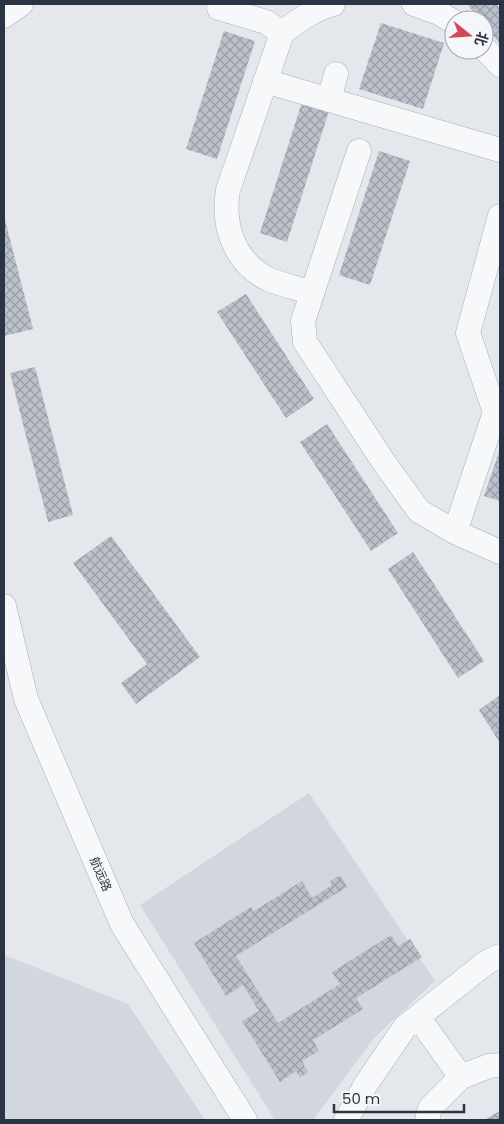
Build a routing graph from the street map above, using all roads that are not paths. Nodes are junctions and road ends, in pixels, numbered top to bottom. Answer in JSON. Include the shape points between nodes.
{"nodes":[{"id":1,"x":21,"y":4,"type":"edge"},
{"id":2,"x":332,"y":4,"type":"edge"},
{"id":3,"x":420,"y":5,"type":"edge"},
{"id":4,"x":219,"y":8,"type":"dead end"},
{"id":5,"x":4,"y":16,"type":"edge"},
{"id":6,"x":444,"y":17,"type":"edge"},
{"id":7,"x":282,"y":33,"type":"junction"},
{"id":8,"x":336,"y":74,"type":"dead end"},
{"id":9,"x":265,"y":81,"type":"junction"},
{"id":10,"x":329,"y":100,"type":"junction"},
{"id":11,"x":359,"y":150,"type":"dead end"},
{"id":12,"x":500,"y":150,"type":"edge"},
{"id":13,"x":500,"y":216,"type":"edge"},
{"id":14,"x":312,"y":293,"type":"junction"},
{"id":15,"x":455,"y":532,"type":"junction"},
{"id":16,"x":500,"y":552,"type":"edge"},
{"id":17,"x":4,"y":606,"type":"edge"},
{"id":18,"x":500,"y":956,"type":"edge"},
{"id":19,"x":418,"y":1017,"type":"junction"},
{"id":20,"x":500,"y":1065,"type":"edge"},
{"id":21,"x":461,"y":1077,"type":"junction"},
{"id":22,"x":245,"y":1120,"type":"edge"},
{"id":23,"x":346,"y":1120,"type":"edge"},
{"id":24,"x":427,"y":1120,"type":"edge"}],
"edges":[{"from":1,"to":5,"type":"street"},
{"from":2,"to":7,"type":"street","via":[[300,19]]},
{"from":3,"to":6,"type":"street"},
{"from":4,"to":7,"type":"street","via":[[266,22]]},
{"from":7,"to":9,"type":"street"},
{"from":8,"to":10,"type":"street"},
{"from":9,"to":10,"type":"street"},
{"from":9,"to":14,"type":"street","via":[[228,190],[227,225],[239,252],[258,273]]},
{"from":10,"to":12,"type":"street"},
{"from":11,"to":14,"type":"street"},
{"from":13,"to":15,"type":"street","via":[[468,333],[494,412]]},
{"from":14,"to":15,"type":"street","via":[[303,322],[304,342],[419,511]]},
{"from":15,"to":16,"type":"street"},
{"from":17,"to":22,"type":"street","name":"航远路","via":[[26,699],[122,924]]},
{"from":18,"to":19,"type":"street","via":[[487,962]]},
{"from":19,"to":21,"type":"street"},
{"from":19,"to":23,"type":"street","via":[[406,1026],[366,1084]]},
{"from":20,"to":21,"type":"street"},
{"from":21,"to":24,"type":"street","via":[[430,1108]]}]}
